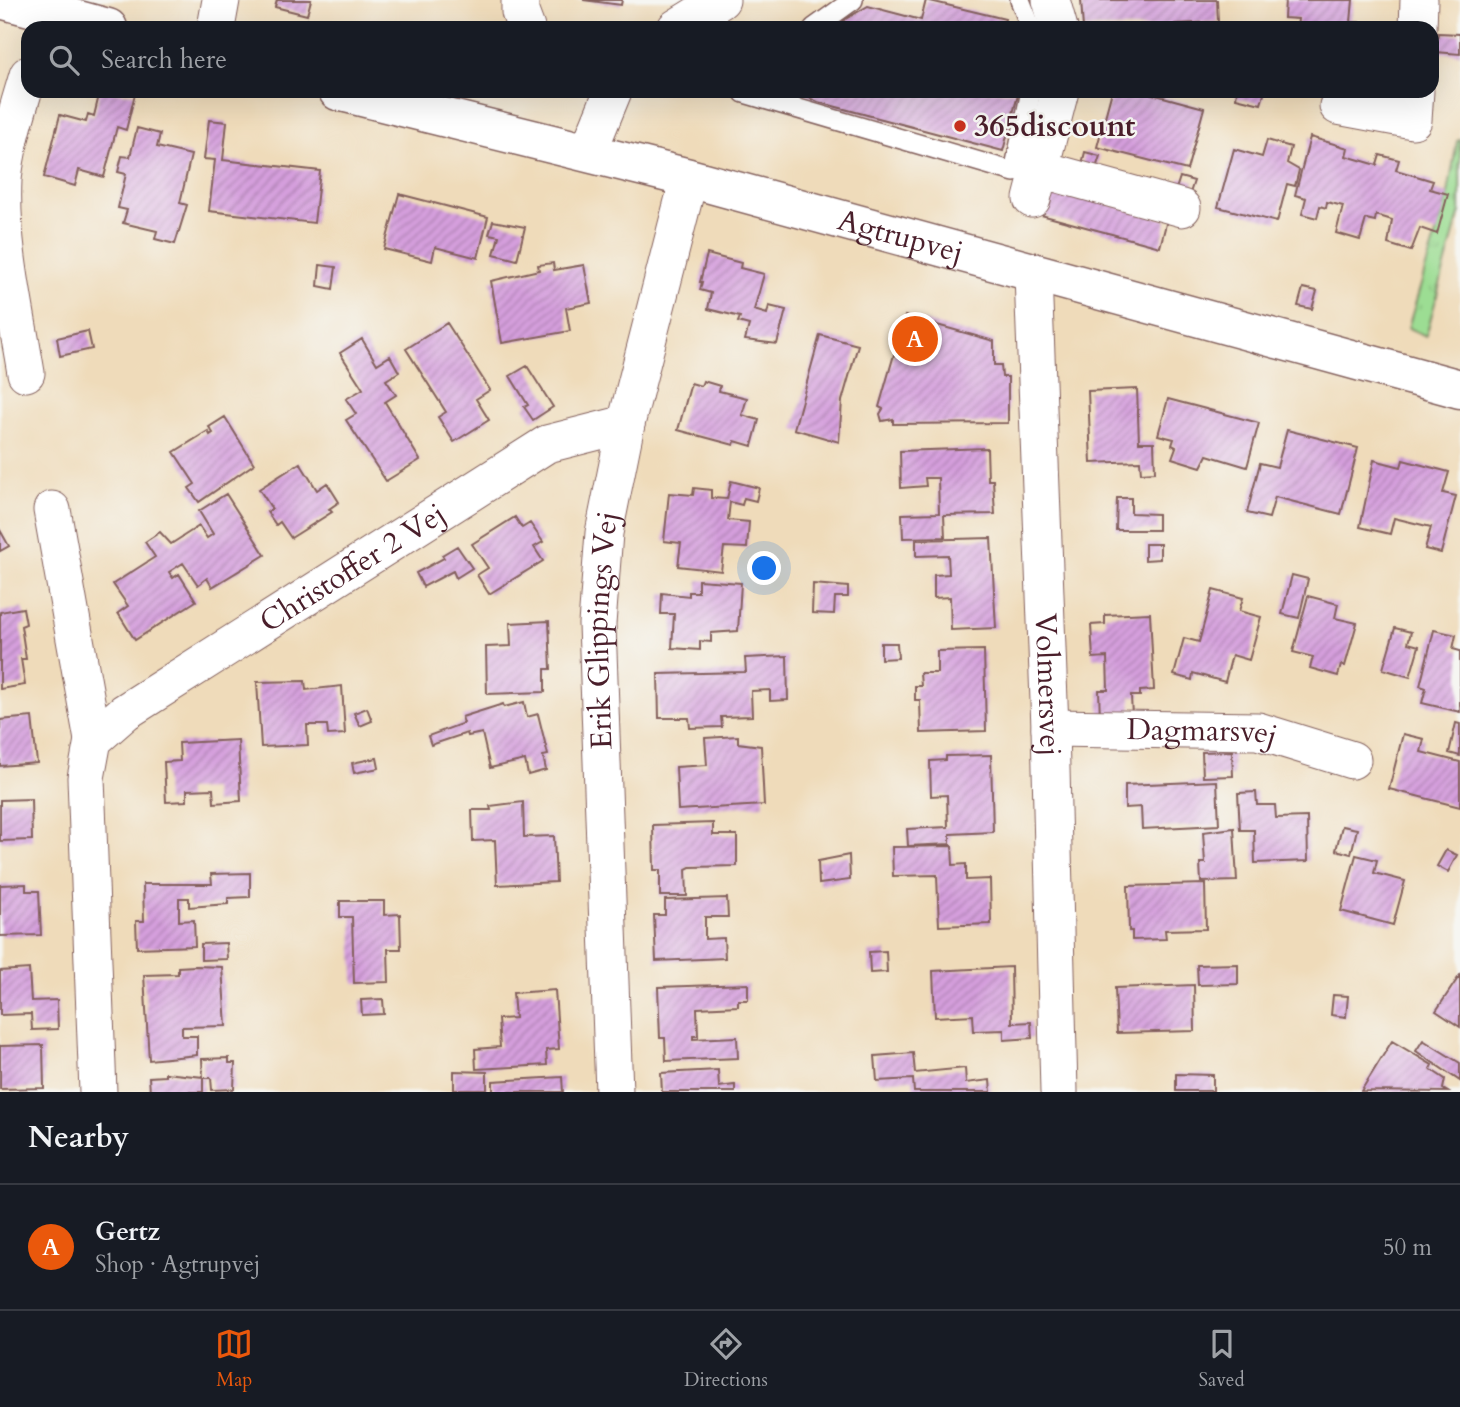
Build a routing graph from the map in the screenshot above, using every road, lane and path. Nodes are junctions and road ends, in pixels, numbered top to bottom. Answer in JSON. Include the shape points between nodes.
{"nodes":[{"id":1,"x":4,"y":0,"type":"edge"},
{"id":2,"x":221,"y":0,"type":"edge"},
{"id":3,"x":520,"y":0,"type":"edge"},
{"id":4,"x":721,"y":0,"type":"edge"},
{"id":5,"x":853,"y":0,"type":"edge"},
{"id":6,"x":1020,"y":0,"type":"edge"},
{"id":7,"x":1051,"y":0,"type":"edge"},
{"id":8,"x":1419,"y":0,"type":"edge"},
{"id":9,"x":45,"y":20,"type":"edge"},
{"id":10,"x":217,"y":21,"type":"edge"},
{"id":11,"x":523,"y":21,"type":"edge"},
{"id":12,"x":687,"y":21,"type":"edge"},
{"id":13,"x":824,"y":21,"type":"edge"},
{"id":14,"x":1028,"y":21,"type":"edge"},
{"id":15,"x":1057,"y":21,"type":"edge"},
{"id":16,"x":1418,"y":21,"type":"edge"},
{"id":17,"x":21,"y":98,"type":"edge"},
{"id":18,"x":367,"y":98,"type":"edge"},
{"id":19,"x":610,"y":98,"type":"edge"},
{"id":20,"x":761,"y":98,"type":"edge"},
{"id":21,"x":1030,"y":98,"type":"edge"},
{"id":22,"x":1058,"y":98,"type":"edge"},
{"id":23,"x":1415,"y":98,"type":"edge"},
{"id":24,"x":1338,"y":106,"type":"dead end"},
{"id":25,"x":588,"y":152,"type":"junction"},
{"id":26,"x":689,"y":178,"type":"junction"},
{"id":27,"x":1182,"y":208,"type":"dead end"},
{"id":28,"x":1033,"y":275,"type":"junction"},
{"id":29,"x":26,"y":373,"type":"dead end"},
{"id":30,"x":1460,"y":389,"type":"edge"},
{"id":31,"x":626,"y":424,"type":"junction"},
{"id":32,"x":52,"y":510,"type":"dead end"},
{"id":33,"x":1050,"y":728,"type":"junction"},
{"id":34,"x":93,"y":740,"type":"junction"},
{"id":35,"x":1352,"y":760,"type":"dead end"},
{"id":36,"x":98,"y":1092,"type":"edge"},
{"id":37,"x":614,"y":1092,"type":"edge"},
{"id":38,"x":1059,"y":1092,"type":"edge"}],
"edges":[{"from":1,"to":9,"type":"street"},
{"from":2,"to":10,"type":"street"},
{"from":3,"to":11,"type":"street"},
{"from":4,"to":12,"type":"street"},
{"from":5,"to":13,"type":"lane"},
{"from":6,"to":14,"type":"lane"},
{"from":7,"to":15,"type":"street"},
{"from":8,"to":16,"type":"street"},
{"from":17,"to":29,"type":"street","via":[[3,181],[3,229]]},
{"from":18,"to":25,"type":"street","name":"Agtrupvej"},
{"from":19,"to":25,"type":"street"},
{"from":20,"to":21,"type":"lane","via":[[1014,172]]},
{"from":22,"to":27,"type":"street","via":[[1036,184]]},
{"from":23,"to":24,"type":"street","via":[[1413,120]]},
{"from":25,"to":26,"type":"street","name":"Agtrupvej"},
{"from":26,"to":28,"type":"street","name":"Agtrupvej"},
{"from":26,"to":31,"type":"street","name":"Erik Glippings Vej"},
{"from":28,"to":30,"type":"street","name":"Agtrupvej"},
{"from":28,"to":33,"type":"street","name":"Volmersvej"},
{"from":31,"to":34,"type":"street","name":"Christoffer 2 Vej","via":[[547,444],[125,712]]},
{"from":31,"to":37,"type":"street","name":"Erik Glippings Vej","via":[[604,533],[597,624]]},
{"from":32,"to":34,"type":"street"},
{"from":33,"to":35,"type":"street","name":"Dagmarsvej","via":[[1258,731]]},
{"from":33,"to":38,"type":"street","name":"Volmersvej"},
{"from":34,"to":36,"type":"street","via":[[86,779]]}]}
